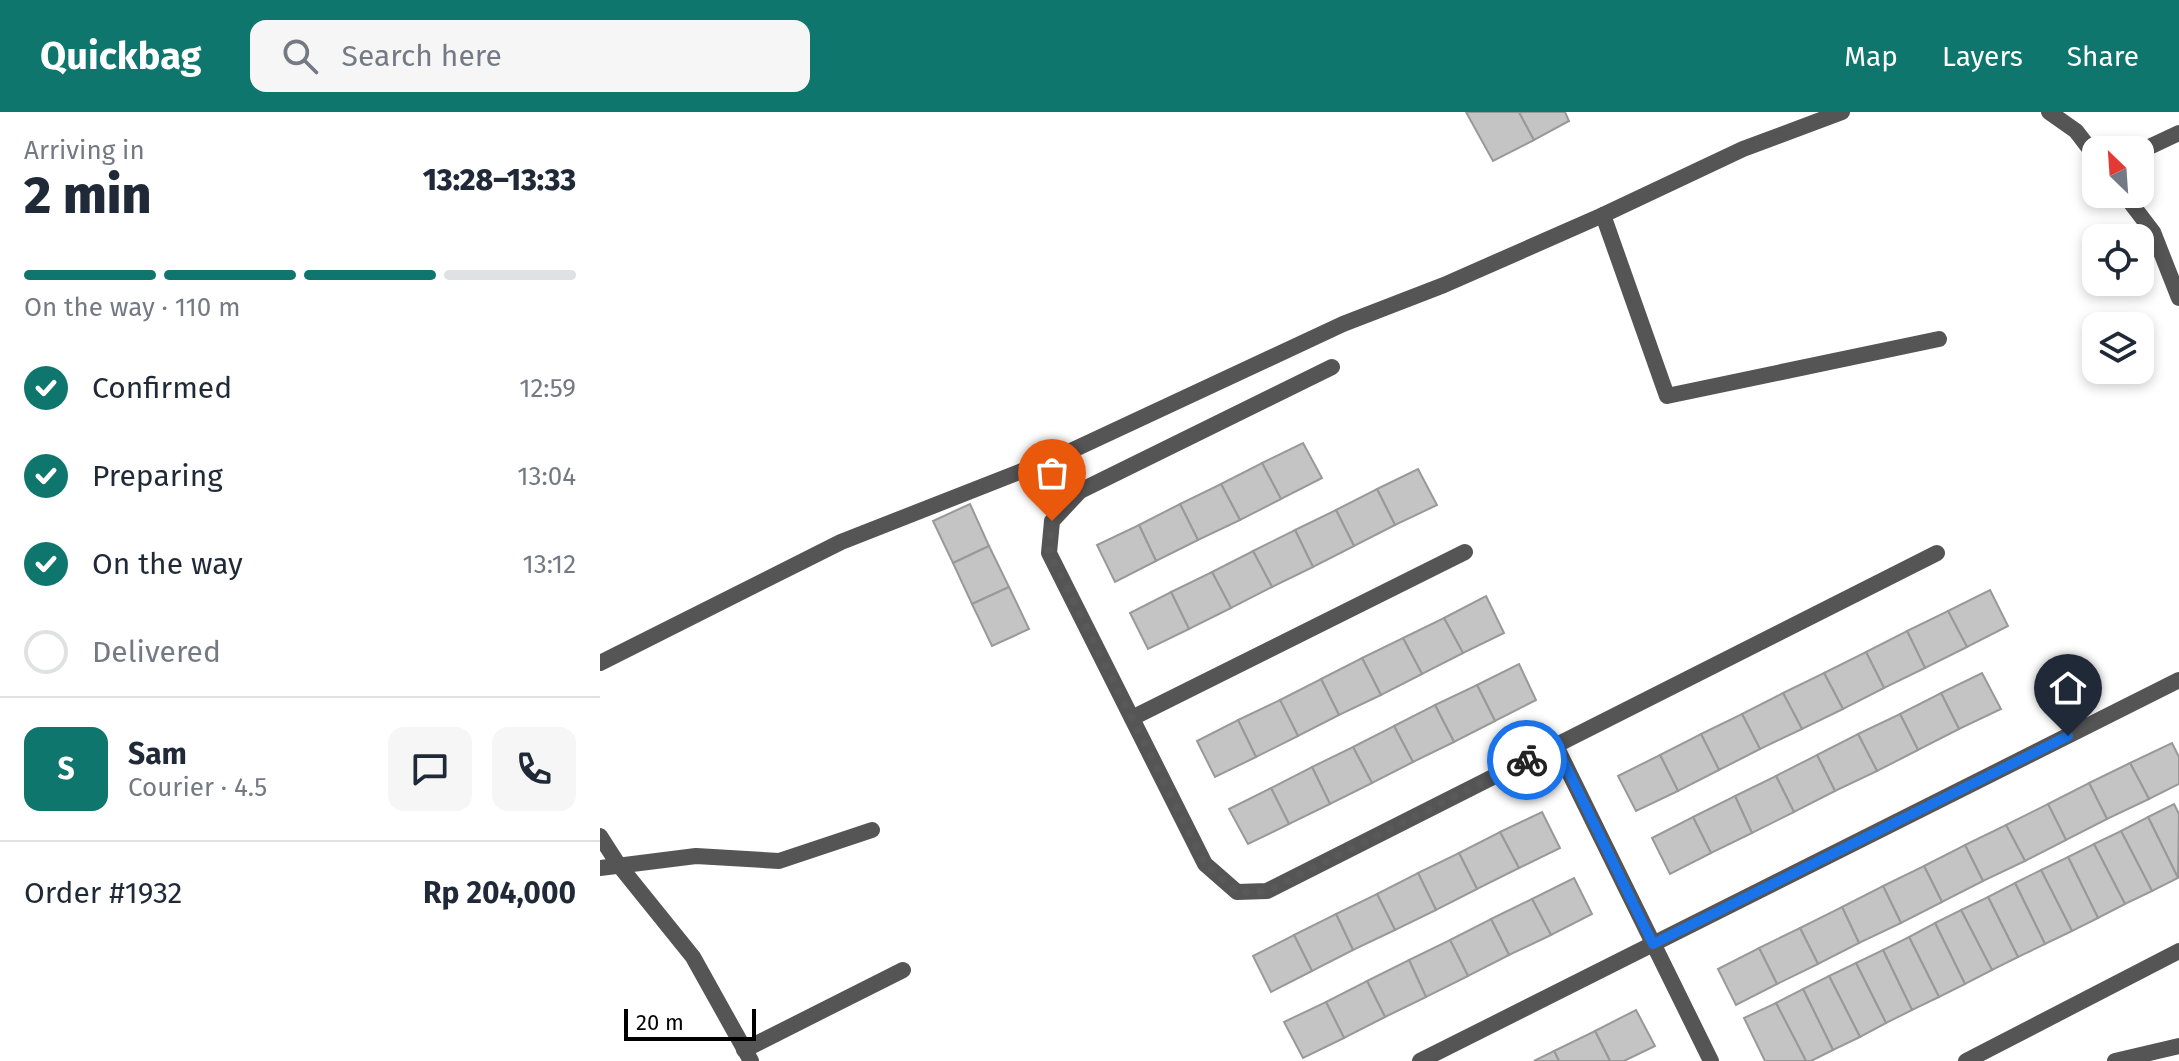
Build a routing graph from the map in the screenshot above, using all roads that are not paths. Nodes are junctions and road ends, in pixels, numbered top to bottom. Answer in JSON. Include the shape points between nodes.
{"nodes":[{"id":1,"x":1842,"y":112,"type":"edge"},
{"id":2,"x":2049,"y":112,"type":"edge"},
{"id":3,"x":2179,"y":133,"type":"edge"},
{"id":4,"x":2082,"y":139,"type":"edge"},
{"id":5,"x":2154,"y":145,"type":"edge"},
{"id":6,"x":2135,"y":208,"type":"edge"},
{"id":7,"x":1603,"y":215,"type":"junction"},
{"id":8,"x":2179,"y":298,"type":"edge"},
{"id":9,"x":1939,"y":339,"type":"dead end"},
{"id":10,"x":1332,"y":367,"type":"dead end"},
{"id":11,"x":1465,"y":552,"type":"dead end"},
{"id":12,"x":1937,"y":553,"type":"dead end"},
{"id":13,"x":600,"y":663,"type":"edge"},
{"id":14,"x":2179,"y":680,"type":"edge"},
{"id":15,"x":1132,"y":718,"type":"junction"},
{"id":16,"x":1556,"y":746,"type":"junction"},
{"id":17,"x":872,"y":830,"type":"dead end"},
{"id":18,"x":600,"y":836,"type":"edge"},
{"id":19,"x":618,"y":864,"type":"junction"},
{"id":20,"x":600,"y":868,"type":"edge"},
{"id":21,"x":1653,"y":944,"type":"junction"},
{"id":22,"x":2179,"y":951,"type":"edge"},
{"id":23,"x":903,"y":970,"type":"dead end"},
{"id":24,"x":2179,"y":1046,"type":"edge"},
{"id":25,"x":748,"y":1056,"type":"edge"},
{"id":26,"x":1420,"y":1061,"type":"edge"},
{"id":27,"x":1711,"y":1061,"type":"edge"},
{"id":28,"x":1966,"y":1061,"type":"edge"},
{"id":29,"x":2115,"y":1061,"type":"edge"}],
"edges":[{"from":1,"to":7,"type":"street","via":[[1743,149]]},
{"from":2,"to":4,"type":"street"},
{"from":3,"to":5,"type":"street"},
{"from":6,"to":8,"type":"street","via":[[2153,232]]},
{"from":7,"to":9,"type":"street","via":[[1667,396]]},
{"from":7,"to":13,"type":"street","via":[[1343,324],[1060,456],[841,542]]},
{"from":10,"to":15,"type":"street","via":[[1080,491],[1052,521],[1049,553]]},
{"from":11,"to":15,"type":"street"},
{"from":12,"to":16,"type":"street"},
{"from":14,"to":21,"type":"street"},
{"from":15,"to":16,"type":"street","via":[[1205,864],[1237,892],[1267,891]]},
{"from":16,"to":21,"type":"street"},
{"from":17,"to":19,"type":"street","via":[[779,861],[696,856]]},
{"from":18,"to":19,"type":"street"},
{"from":19,"to":20,"type":"street"},
{"from":19,"to":25,"type":"street","via":[[693,957]]},
{"from":21,"to":26,"type":"street"},
{"from":21,"to":27,"type":"street"},
{"from":22,"to":28,"type":"street"},
{"from":23,"to":25,"type":"street"},
{"from":24,"to":29,"type":"street"}]}
